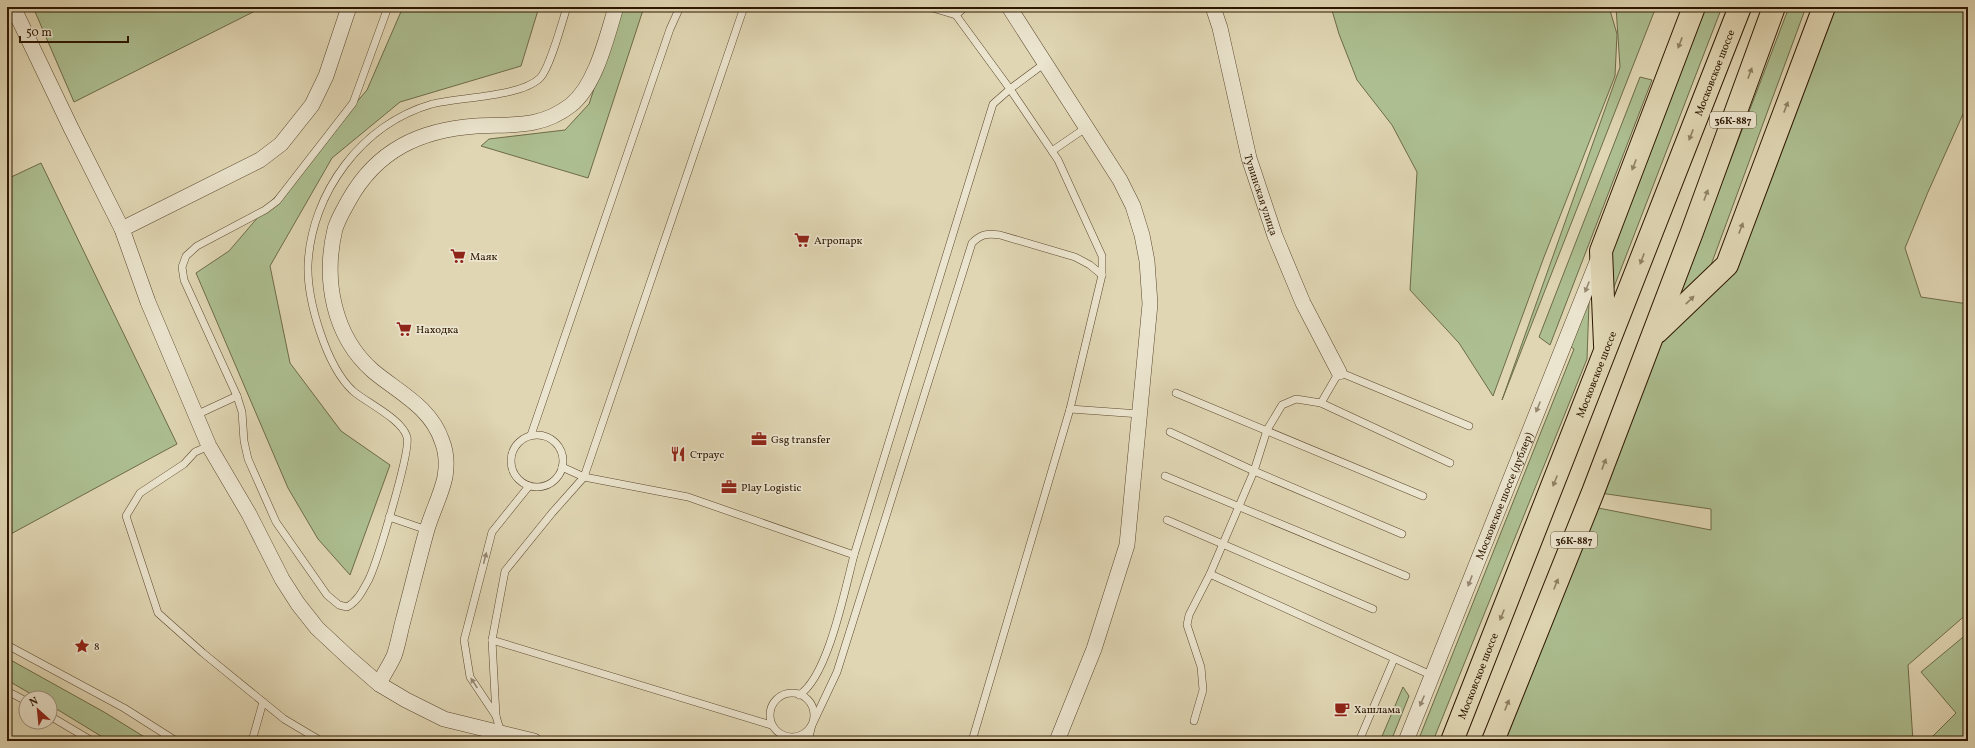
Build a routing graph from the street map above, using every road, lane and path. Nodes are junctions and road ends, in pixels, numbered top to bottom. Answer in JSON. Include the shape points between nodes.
{"nodes":[{"id":1,"x":13,"y":7,"type":"edge"},
{"id":2,"x":349,"y":7,"type":"edge"},
{"id":3,"x":388,"y":7,"type":"edge"},
{"id":4,"x":567,"y":7,"type":"edge"},
{"id":5,"x":616,"y":7,"type":"edge"},
{"id":6,"x":680,"y":7,"type":"edge"},
{"id":7,"x":744,"y":7,"type":"edge"},
{"id":8,"x":929,"y":7,"type":"edge"},
{"id":9,"x":950,"y":7,"type":"edge"},
{"id":10,"x":965,"y":7,"type":"edge"},
{"id":11,"x":1009,"y":7,"type":"edge"},
{"id":12,"x":1213,"y":7,"type":"edge"},
{"id":13,"x":1694,"y":7,"type":"edge"},
{"id":14,"x":1740,"y":7,"type":"edge"},
{"id":15,"x":1774,"y":7,"type":"edge"},
{"id":16,"x":1824,"y":7,"type":"edge"},
{"id":17,"x":956,"y":15,"type":"junction"},
{"id":18,"x":1045,"y":63,"type":"junction"},
{"id":19,"x":1010,"y":89,"type":"junction"},
{"id":20,"x":1087,"y":127,"type":"junction"},
{"id":21,"x":1052,"y":151,"type":"junction"},
{"id":22,"x":122,"y":229,"type":"junction"},
{"id":23,"x":1601,"y":251,"type":"junction"},
{"id":24,"x":1102,"y":275,"type":"junction"},
{"id":25,"x":1652,"y":337,"type":"junction"},
{"id":26,"x":1605,"y":354,"type":"junction"},
{"id":27,"x":1339,"y":372,"type":"junction"},
{"id":28,"x":1176,"y":393,"type":"dead end"},
{"id":29,"x":237,"y":396,"type":"junction"},
{"id":30,"x":1321,"y":403,"type":"junction"},
{"id":31,"x":1070,"y":409,"type":"junction"},
{"id":32,"x":1140,"y":414,"type":"junction"},
{"id":33,"x":196,"y":415,"type":"junction"},
{"id":34,"x":1469,"y":426,"type":"dead end"},
{"id":35,"x":1268,"y":430,"type":"junction"},
{"id":36,"x":1170,"y":432,"type":"dead end"},
{"id":37,"x":531,"y":435,"type":"junction"},
{"id":38,"x":209,"y":446,"type":"junction"},
{"id":39,"x":1450,"y":463,"type":"dead end"},
{"id":40,"x":562,"y":467,"type":"junction"},
{"id":41,"x":1254,"y":471,"type":"junction"},
{"id":42,"x":1165,"y":476,"type":"dead end"},
{"id":43,"x":584,"y":477,"type":"junction"},
{"id":44,"x":528,"y":486,"type":"junction"},
{"id":45,"x":1423,"y":496,"type":"dead end"},
{"id":46,"x":1239,"y":505,"type":"junction"},
{"id":47,"x":389,"y":517,"type":"junction"},
{"id":48,"x":1167,"y":520,"type":"dead end"},
{"id":49,"x":427,"y":530,"type":"junction"},
{"id":50,"x":1402,"y":534,"type":"dead end"},
{"id":51,"x":1223,"y":544,"type":"junction"},
{"id":52,"x":854,"y":556,"type":"junction"},
{"id":53,"x":1210,"y":574,"type":"junction"},
{"id":54,"x":1406,"y":576,"type":"dead end"},
{"id":55,"x":1373,"y":608,"type":"dead end"},
{"id":56,"x":492,"y":640,"type":"junction"},
{"id":57,"x":7,"y":645,"type":"edge"},
{"id":58,"x":1394,"y":659,"type":"junction"},
{"id":59,"x":1433,"y":676,"type":"junction"},
{"id":60,"x":378,"y":684,"type":"junction"},
{"id":61,"x":7,"y":690,"type":"edge"},
{"id":62,"x":799,"y":695,"type":"junction"},
{"id":63,"x":18,"y":696,"type":"edge"},
{"id":64,"x":263,"y":702,"type":"junction"},
{"id":65,"x":496,"y":716,"type":"junction"},
{"id":66,"x":58,"y":721,"type":"edge"},
{"id":67,"x":1194,"y":721,"type":"dead end"},
{"id":68,"x":812,"y":724,"type":"junction"},
{"id":69,"x":771,"y":725,"type":"junction"},
{"id":70,"x":502,"y":734,"type":"junction"},
{"id":71,"x":781,"y":738,"type":"edge"},
{"id":72,"x":92,"y":741,"type":"edge"},
{"id":73,"x":176,"y":741,"type":"edge"},
{"id":74,"x":252,"y":741,"type":"edge"},
{"id":75,"x":321,"y":741,"type":"edge"},
{"id":76,"x":534,"y":741,"type":"edge"},
{"id":77,"x":808,"y":741,"type":"edge"},
{"id":78,"x":972,"y":741,"type":"edge"},
{"id":79,"x":1057,"y":741,"type":"edge"},
{"id":80,"x":1359,"y":741,"type":"edge"},
{"id":81,"x":1406,"y":741,"type":"edge"},
{"id":82,"x":1452,"y":741,"type":"edge"},
{"id":83,"x":1493,"y":741,"type":"edge"}],
"edges":[{"from":1,"to":22,"type":"street"},
{"from":2,"to":22,"type":"street","via":[[326,76],[312,105],[281,144],[260,160]]},
{"from":3,"to":29,"type":"lane","via":[[353,103],[277,201],[197,246],[186,256],[182,267],[184,280]]},
{"from":4,"to":47,"type":"lane","via":[[541,77],[528,86],[513,90],[432,104],[384,127],[361,146],[336,176],[314,223],[308,265],[313,308],[325,345],[344,381],[353,391],[397,423],[407,438],[407,451]]},
{"from":5,"to":49,"type":"street","via":[[589,81],[573,104],[550,118],[523,125],[474,126],[429,134],[409,142],[370,169],[355,189],[336,227],[330,277],[332,300],[339,322],[359,357],[424,411],[436,427],[442,442],[446,460],[445,477]]},
{"from":6,"to":37,"type":"lane","via":[[670,28]]},
{"from":7,"to":43,"type":"lane"},
{"from":8,"to":17,"type":"lane"},
{"from":9,"to":17,"type":"lane"},
{"from":10,"to":17,"type":"lane"},
{"from":11,"to":18,"type":"street"},
{"from":12,"to":27,"type":"street","name":"Тувинская улица","via":[[1249,158],[1275,236],[1303,303]]},
{"from":13,"to":23,"type":"main road","one_way":true},
{"from":14,"to":26,"type":"main road","name":"Московское шоссе","number":"36К-887","one_way":true},
{"from":25,"to":15,"type":"main road","number":"36К-887","one_way":true},
{"from":25,"to":16,"type":"main road","one_way":true,"via":[[1727,265]]},
{"from":17,"to":19,"type":"lane"},
{"from":18,"to":19,"type":"lane"},
{"from":18,"to":20,"type":"street"},
{"from":19,"to":21,"type":"lane"},
{"from":19,"to":52,"type":"lane","via":[[993,104]]},
{"from":20,"to":21,"type":"lane"},
{"from":20,"to":32,"type":"street","via":[[1133,206],[1147,261],[1150,304]]},
{"from":21,"to":24,"type":"lane","via":[[1102,256]]},
{"from":22,"to":33,"type":"street","via":[[148,302]]},
{"from":23,"to":26,"type":"main road"},
{"from":23,"to":59,"type":"street","name":"Московское шоссе (дублер)","one_way":true},
{"from":24,"to":31,"type":"lane"},
{"from":24,"to":68,"type":"lane","via":[[1075,257],[1000,235],[987,233],[978,236],[972,243],[837,672]]},
{"from":83,"to":25,"type":"main road","number":"36К-887","one_way":true,"via":[[1594,492]]},
{"from":26,"to":82,"type":"main road","name":"Московское шоссе","number":"36К-887","one_way":true},
{"from":27,"to":30,"type":"lane"},
{"from":27,"to":34,"type":"lane"},
{"from":28,"to":35,"type":"lane"},
{"from":29,"to":33,"type":"lane"},
{"from":29,"to":47,"type":"lane","via":[[242,412],[248,459],[276,522],[327,596],[339,605],[347,607],[355,602],[369,579]]},
{"from":30,"to":35,"type":"lane","via":[[1296,399],[1282,405]]},
{"from":30,"to":39,"type":"lane"},
{"from":31,"to":32,"type":"lane"},
{"from":31,"to":78,"type":"lane"},
{"from":32,"to":79,"type":"street","via":[[1127,545],[1094,649]]},
{"from":33,"to":38,"type":"street"},
{"from":35,"to":41,"type":"lane"},
{"from":35,"to":45,"type":"lane"},
{"from":36,"to":41,"type":"lane"},
{"from":37,"to":40,"type":"lane","via":[[544,436],[555,443],[563,458]]},
{"from":37,"to":44,"type":"lane","via":[[517,444],[510,460],[515,476]]},
{"from":38,"to":60,"type":"street","via":[[298,604],[317,628]]},
{"from":38,"to":64,"type":"lane","via":[[195,452],[184,464],[140,493],[126,516],[158,613]]},
{"from":40,"to":43,"type":"lane"},
{"from":40,"to":44,"type":"lane","via":[[559,475],[546,486]]},
{"from":41,"to":46,"type":"lane"},
{"from":41,"to":50,"type":"lane"},
{"from":42,"to":46,"type":"lane"},
{"from":43,"to":52,"type":"lane","via":[[688,497]]},
{"from":43,"to":56,"type":"lane","via":[[505,571]]},
{"from":65,"to":44,"type":"lane","one_way":true,"via":[[470,677],[464,640],[492,532]]},
{"from":46,"to":51,"type":"lane"},
{"from":46,"to":54,"type":"lane"},
{"from":47,"to":49,"type":"lane"},
{"from":48,"to":51,"type":"lane"},
{"from":49,"to":60,"type":"street","via":[[394,655]]},
{"from":51,"to":53,"type":"lane"},
{"from":51,"to":55,"type":"lane"},
{"from":52,"to":62,"type":"lane","via":[[824,659],[806,690]]},
{"from":53,"to":58,"type":"lane"},
{"from":53,"to":67,"type":"lane","via":[[1187,625],[1201,667],[1203,690]]},
{"from":56,"to":65,"type":"lane"},
{"from":56,"to":69,"type":"lane"},
{"from":57,"to":73,"type":"lane","via":[[124,708]]},
{"from":58,"to":59,"type":"lane"},
{"from":58,"to":80,"type":"lane"},
{"from":59,"to":81,"type":"street","name":"Московское шоссе (дублер)","one_way":true},
{"from":60,"to":70,"type":"street","via":[[444,719]]},
{"from":61,"to":63,"type":"lane"},
{"from":62,"to":68,"type":"lane","via":[[812,706]]},
{"from":62,"to":69,"type":"lane","via":[[789,693],[775,700],[769,714]]},
{"from":64,"to":74,"type":"lane"},
{"from":64,"to":75,"type":"lane","via":[[284,719]]},
{"from":65,"to":70,"type":"lane"},
{"from":66,"to":72,"type":"lane"},
{"from":68,"to":71,"type":"lane","via":[[807,732],[800,736]]},
{"from":68,"to":77,"type":"lane"},
{"from":69,"to":71,"type":"lane"},
{"from":70,"to":76,"type":"street"}]}
